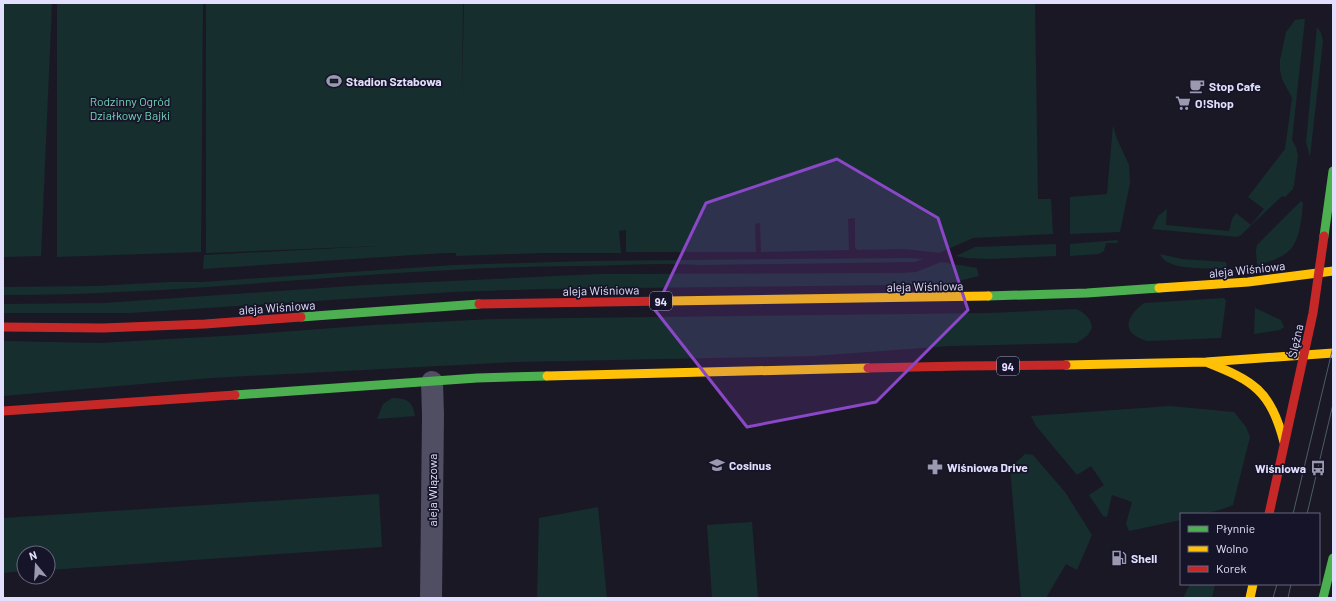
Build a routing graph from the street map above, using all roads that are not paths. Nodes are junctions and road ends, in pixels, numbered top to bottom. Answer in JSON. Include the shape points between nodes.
{"nodes":[{"id":1,"x":1333,"y":171,"type":"edge"},
{"id":2,"x":1333,"y":271,"type":"edge"},
{"id":3,"x":1319,"y":273,"type":"junction"},
{"id":4,"x":3,"y":327,"type":"edge"},
{"id":5,"x":1333,"y":353,"type":"edge"},
{"id":6,"x":1305,"y":355,"type":"junction"},
{"id":7,"x":1206,"y":362,"type":"junction"},
{"id":8,"x":432,"y":382,"type":"junction"},
{"id":9,"x":3,"y":411,"type":"edge"},
{"id":10,"x":1284,"y":442,"type":"junction"},
{"id":11,"x":1268,"y":513,"type":"edge"},
{"id":12,"x":1333,"y":558,"type":"edge"},
{"id":13,"x":1253,"y":585,"type":"edge"},
{"id":14,"x":431,"y":598,"type":"edge"},
{"id":15,"x":1250,"y":598,"type":"edge"},
{"id":16,"x":1323,"y":598,"type":"edge"}],
"edges":[{"from":1,"to":3,"type":"main road","name":"Ślężna"},
{"from":2,"to":3,"type":"main road","number":"94"},
{"from":3,"to":4,"type":"main road","name":"aleja Wiśniowa","number":"94","via":[[1248,282],[1032,296],[489,303],[205,324],[103,328]]},
{"from":3,"to":6,"type":"main road","name":"Ślężna"},
{"from":5,"to":6,"type":"main road","number":"94"},
{"from":6,"to":7,"type":"main road","number":"94"},
{"from":6,"to":10,"type":"main road","name":"Ślężna"},
{"from":7,"to":8,"type":"main road","number":"94","via":[[626,374],[476,378]]},
{"from":7,"to":10,"type":"main road","via":[[1249,382],[1264,396],[1277,414]]},
{"from":8,"to":9,"type":"main road","number":"94"},
{"from":8,"to":14,"type":"street","name":"aleja Wiązowa"},
{"from":10,"to":11,"type":"main road","name":"Ślężna"},
{"from":12,"to":16,"type":"main road"},
{"from":13,"to":15,"type":"main road"}]}
